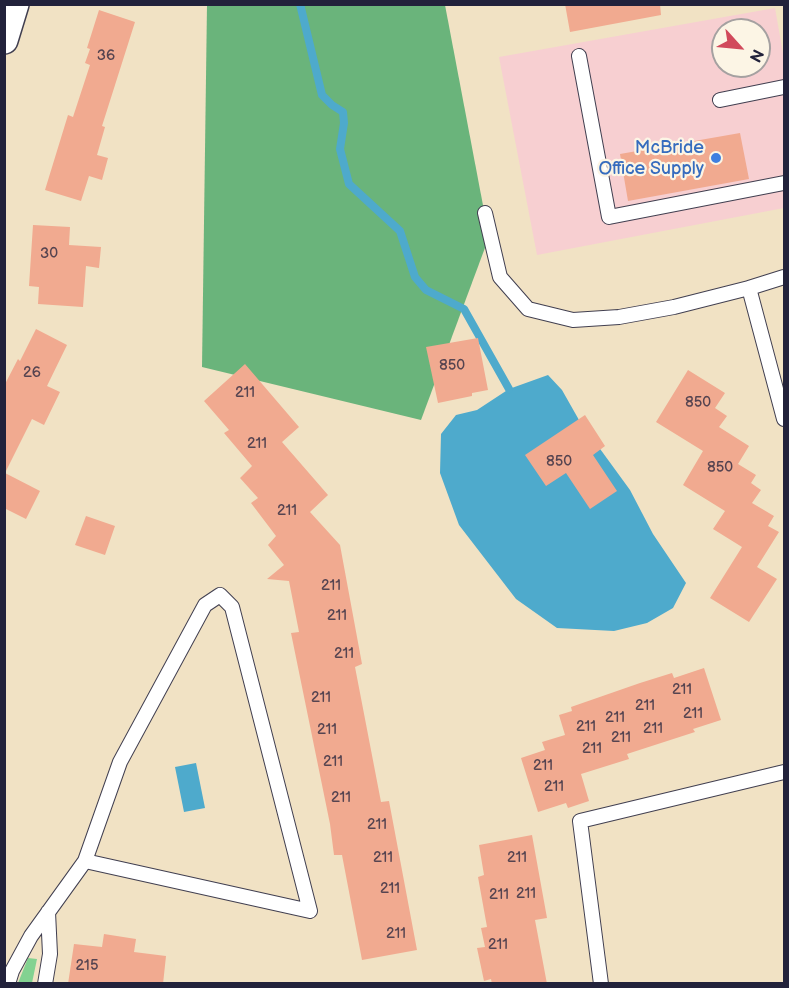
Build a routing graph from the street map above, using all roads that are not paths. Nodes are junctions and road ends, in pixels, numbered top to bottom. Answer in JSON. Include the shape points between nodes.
{"nodes":[{"id":1,"x":15,"y":4,"type":"edge"},
{"id":2,"x":4,"y":40,"type":"edge"},
{"id":3,"x":579,"y":56,"type":"dead end"},
{"id":4,"x":784,"y":87,"type":"edge"},
{"id":5,"x":720,"y":100,"type":"dead end"},
{"id":6,"x":784,"y":183,"type":"edge"},
{"id":7,"x":485,"y":213,"type":"dead end"},
{"id":8,"x":784,"y":277,"type":"edge"},
{"id":9,"x":748,"y":288,"type":"junction"},
{"id":10,"x":784,"y":419,"type":"edge"},
{"id":11,"x":784,"y":772,"type":"edge"},
{"id":12,"x":85,"y":861,"type":"junction"},
{"id":13,"x":48,"y":912,"type":"junction"},
{"id":14,"x":8,"y":984,"type":"edge"},
{"id":15,"x":45,"y":984,"type":"edge"},
{"id":16,"x":601,"y":984,"type":"edge"}],
"edges":[{"from":1,"to":2,"type":"street"},
{"from":3,"to":6,"type":"lane","via":[[609,217]]},
{"from":4,"to":5,"type":"lane"},
{"from":7,"to":9,"type":"lane","via":[[500,277],[528,309],[573,320],[619,317],[674,308]]},
{"from":8,"to":9,"type":"lane"},
{"from":9,"to":10,"type":"lane"},
{"from":11,"to":16,"type":"lane","via":[[580,821]]},
{"from":12,"to":12,"type":"lane","via":[[120,762],[205,605],[220,595],[232,607],[310,911]]},
{"from":12,"to":13,"type":"lane"},
{"from":13,"to":14,"type":"lane","via":[[31,936]]},
{"from":13,"to":15,"type":"lane","via":[[50,954]]}]}
